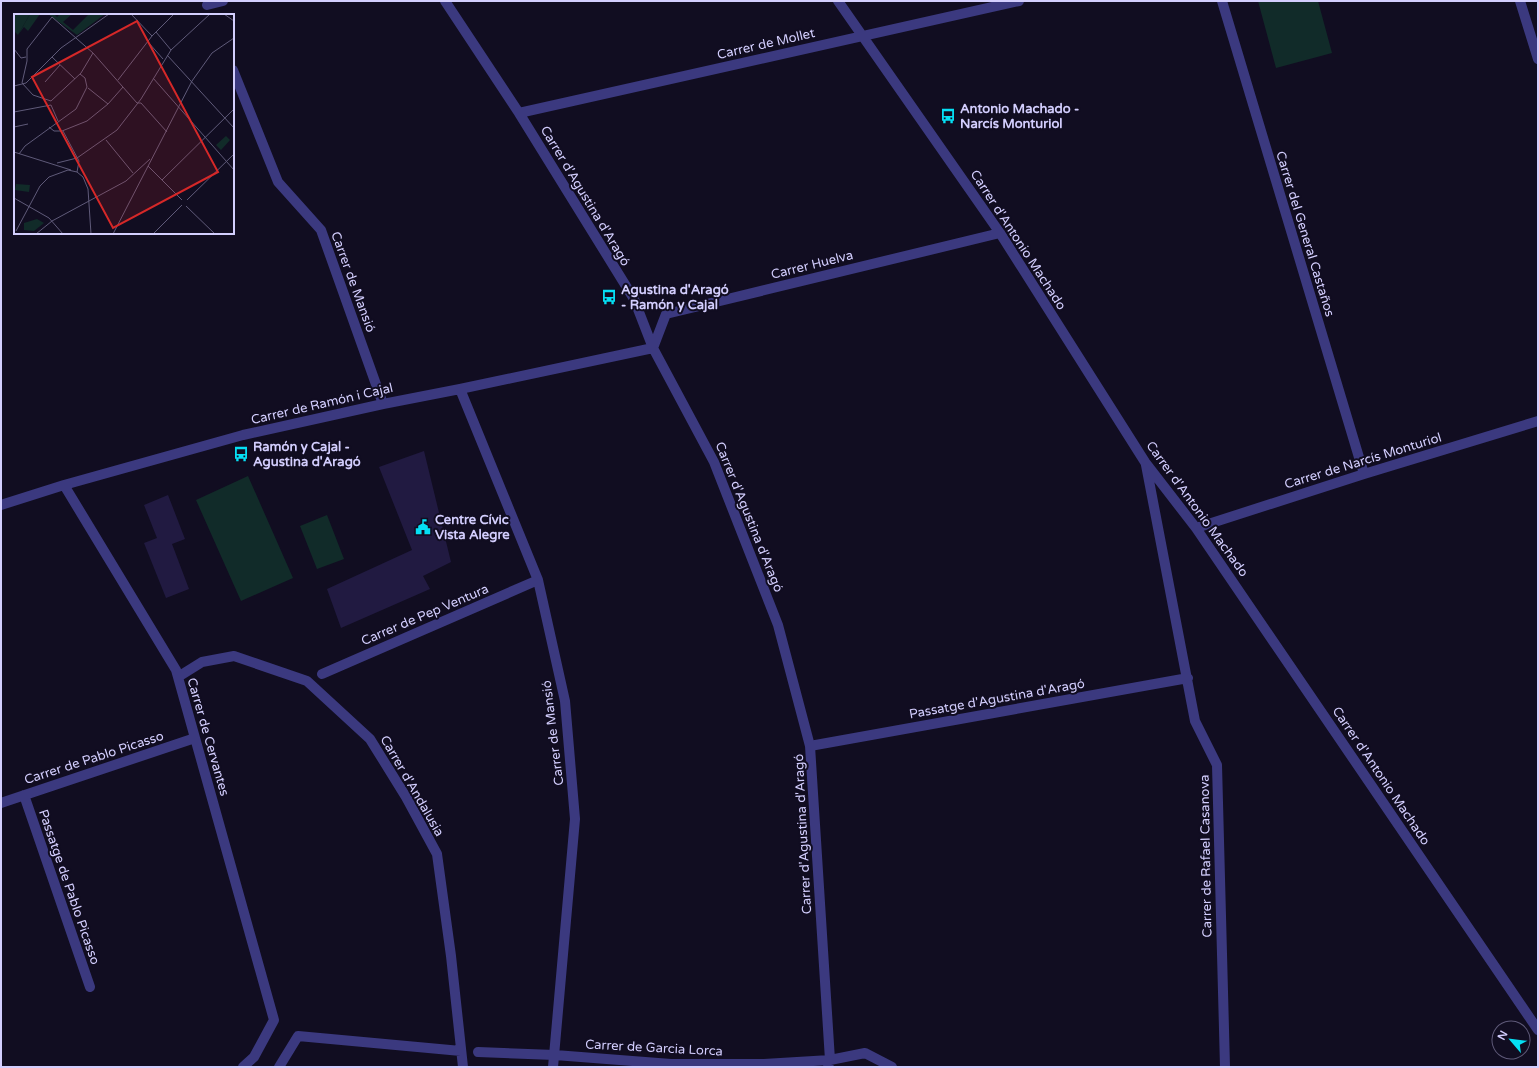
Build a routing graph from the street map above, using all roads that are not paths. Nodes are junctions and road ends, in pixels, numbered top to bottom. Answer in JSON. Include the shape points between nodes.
{"nodes":[{"id":1,"x":223,"y":1,"type":"edge"},
{"id":2,"x":444,"y":1,"type":"edge"},
{"id":3,"x":838,"y":1,"type":"edge"},
{"id":4,"x":1019,"y":1,"type":"edge"},
{"id":5,"x":1222,"y":1,"type":"edge"},
{"id":6,"x":1520,"y":1,"type":"edge"},
{"id":7,"x":206,"y":3,"type":"edge"},
{"id":8,"x":211,"y":14,"type":"edge"},
{"id":9,"x":863,"y":36,"type":"junction"},
{"id":10,"x":1538,"y":59,"type":"edge"},
{"id":11,"x":234,"y":72,"type":"edge"},
{"id":12,"x":519,"y":113,"type":"junction"},
{"id":13,"x":1000,"y":232,"type":"junction"},
{"id":14,"x":653,"y":348,"type":"junction"},
{"id":15,"x":460,"y":389,"type":"junction"},
{"id":16,"x":383,"y":404,"type":"junction"},
{"id":17,"x":1538,"y":421,"type":"edge"},
{"id":18,"x":1145,"y":462,"type":"junction"},
{"id":19,"x":1364,"y":474,"type":"junction"},
{"id":20,"x":64,"y":485,"type":"junction"},
{"id":21,"x":1,"y":505,"type":"edge"},
{"id":22,"x":1196,"y":528,"type":"junction"},
{"id":23,"x":538,"y":580,"type":"junction"},
{"id":24,"x":322,"y":674,"type":"dead end"},
{"id":25,"x":178,"y":677,"type":"junction"},
{"id":26,"x":1188,"y":678,"type":"junction"},
{"id":27,"x":195,"y":738,"type":"junction"},
{"id":28,"x":810,"y":746,"type":"junction"},
{"id":29,"x":24,"y":796,"type":"junction"},
{"id":30,"x":1,"y":803,"type":"edge"},
{"id":31,"x":90,"y":987,"type":"dead end"},
{"id":32,"x":1538,"y":1030,"type":"edge"},
{"id":33,"x":461,"y":1051,"type":"junction"},
{"id":34,"x":478,"y":1052,"type":"dead end"},
{"id":35,"x":555,"y":1055,"type":"junction"},
{"id":36,"x":829,"y":1064,"type":"edge"},
{"id":37,"x":243,"y":1067,"type":"edge"},
{"id":38,"x":279,"y":1067,"type":"edge"},
{"id":39,"x":463,"y":1067,"type":"edge"},
{"id":40,"x":553,"y":1067,"type":"edge"},
{"id":41,"x":892,"y":1067,"type":"edge"},
{"id":42,"x":1225,"y":1067,"type":"edge"}],
"edges":[{"from":1,"to":7,"type":"street"},
{"from":2,"to":12,"type":"street","name":"Carrer d'Agustina d'Aragó"},
{"from":3,"to":9,"type":"street","name":"Carrer d'Antonio Machado"},
{"from":4,"to":9,"type":"street","name":"Carrer de Mollet"},
{"from":5,"to":19,"type":"street","name":"Carrer del General Castaños"},
{"from":6,"to":10,"type":"street"},
{"from":7,"to":8,"type":"street"},
{"from":9,"to":12,"type":"street","name":"Carrer de Mollet"},
{"from":9,"to":13,"type":"street","name":"Carrer d'Antonio Machado"},
{"from":11,"to":16,"type":"street","name":"Carrer de Mansió","via":[[278,182],[322,230]]},
{"from":12,"to":14,"type":"street","name":"Carrer d'Agustina d'Aragó","via":[[634,299]]},
{"from":13,"to":14,"type":"street","name":"Carrer Huelva","via":[[666,314]]},
{"from":13,"to":18,"type":"street","name":"Carrer d'Antonio Machado"},
{"from":14,"to":15,"type":"street","name":"Carrer de Ramón i Cajal"},
{"from":14,"to":28,"type":"street","name":"Carrer d'Agustina d'Aragó","via":[[714,462],[778,624]]},
{"from":15,"to":16,"type":"street","name":"Carrer de Ramón i Cajal"},
{"from":15,"to":23,"type":"street","name":"Carrer de Mansió"},
{"from":16,"to":20,"type":"street","name":"Carrer de Ramón i Cajal","via":[[243,435]]},
{"from":17,"to":19,"type":"street","name":"Carrer de Narcís Monturiol"},
{"from":18,"to":22,"type":"street","name":"Carrer d'Antonio Machado"},
{"from":18,"to":26,"type":"street","name":"Carrer de Rafael Casanova"},
{"from":19,"to":22,"type":"street","name":"Carrer de Narcís Monturiol"},
{"from":20,"to":21,"type":"street","name":"Carrer de Ramón i Cajal"},
{"from":20,"to":25,"type":"street","name":"Carrer de Cervantes"},
{"from":22,"to":32,"type":"street","name":"Carrer d'Antonio Machado"},
{"from":23,"to":24,"type":"street","name":"Carrer de Pep Ventura"},
{"from":23,"to":35,"type":"street","name":"Carrer de Mansió","via":[[565,701],[575,819]]},
{"from":25,"to":27,"type":"street","name":"Carrer de Cervantes"},
{"from":25,"to":33,"type":"street","name":"Carrer d'Andalusia","via":[[202,662],[234,656],[307,681],[370,739],[437,854]]},
{"from":26,"to":28,"type":"street","name":"Passatge d'Agustina d'Aragó"},
{"from":26,"to":42,"type":"street","name":"Carrer de Rafael Casanova","via":[[1195,721],[1217,765]]},
{"from":27,"to":29,"type":"street","name":"Carrer de Pablo Picasso"},
{"from":27,"to":37,"type":"street","name":"Carrer de Cervantes","via":[[274,1020],[254,1057]]},
{"from":28,"to":36,"type":"street","name":"Carrer d'Agustina d'Aragó"},
{"from":29,"to":30,"type":"street","name":"Carrer de Pablo Picasso"},
{"from":29,"to":31,"type":"street","name":"Passatge de Pablo Picasso"},
{"from":33,"to":38,"type":"street","via":[[298,1036]]},
{"from":33,"to":39,"type":"street","name":"Carrer d'Andalusia"},
{"from":34,"to":35,"type":"street","name":"Carrer de Garcia Lorca"},
{"from":35,"to":36,"type":"street","name":"Carrer de Garcia Lorca","via":[[672,1064]]},
{"from":35,"to":40,"type":"street","name":"Carrer de Mansió"},
{"from":36,"to":41,"type":"street","via":[[866,1053]]}]}
